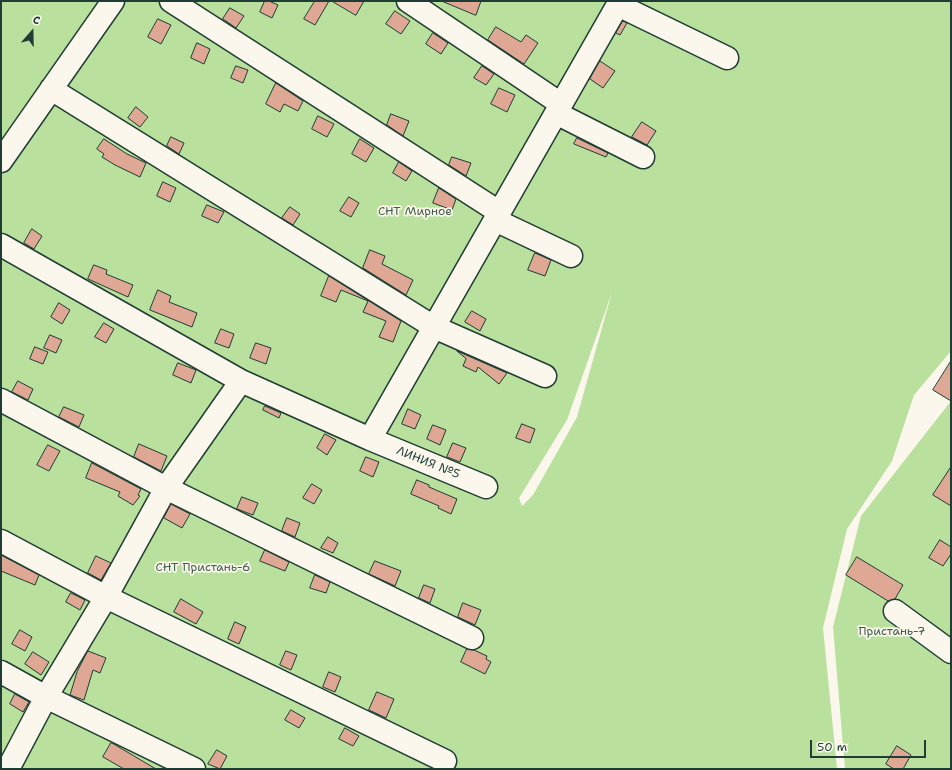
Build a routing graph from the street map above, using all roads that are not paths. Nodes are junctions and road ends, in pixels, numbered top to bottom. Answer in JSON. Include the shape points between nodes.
{"nodes":[{"id":1,"x":113,"y":1,"type":"edge"},
{"id":2,"x":171,"y":1,"type":"edge"},
{"id":3,"x":408,"y":1,"type":"edge"},
{"id":4,"x":619,"y":3,"type":"edge"},
{"id":5,"x":727,"y":58,"type":"dead end"},
{"id":6,"x":51,"y":89,"type":"junction"},
{"id":7,"x":559,"y":108,"type":"junction"},
{"id":8,"x":643,"y":157,"type":"dead end"},
{"id":9,"x":1,"y":161,"type":"edge"},
{"id":10,"x":497,"y":216,"type":"junction"},
{"id":11,"x":1,"y":245,"type":"edge"},
{"id":12,"x":571,"y":256,"type":"dead end"},
{"id":13,"x":434,"y":327,"type":"junction"},
{"id":14,"x":545,"y":376,"type":"dead end"},
{"id":15,"x":241,"y":381,"type":"junction"},
{"id":16,"x":1,"y":400,"type":"edge"},
{"id":17,"x":370,"y":439,"type":"junction"},
{"id":18,"x":486,"y":487,"type":"dead end"},
{"id":19,"x":166,"y":488,"type":"junction"},
{"id":20,"x":1,"y":541,"type":"edge"},
{"id":21,"x":106,"y":597,"type":"junction"},
{"id":22,"x":895,"y":611,"type":"dead end"},
{"id":23,"x":472,"y":638,"type":"dead end"},
{"id":24,"x":951,"y":652,"type":"edge"},
{"id":25,"x":1,"y":672,"type":"edge"},
{"id":26,"x":46,"y":696,"type":"junction"},
{"id":27,"x":445,"y":761,"type":"dead end"},
{"id":28,"x":8,"y":769,"type":"edge"},
{"id":29,"x":194,"y":769,"type":"edge"}],
"edges":[{"from":1,"to":6,"type":"street"},
{"from":2,"to":10,"type":"street"},
{"from":3,"to":7,"type":"street"},
{"from":4,"to":5,"type":"street"},
{"from":4,"to":7,"type":"street"},
{"from":6,"to":9,"type":"street"},
{"from":6,"to":13,"type":"street"},
{"from":7,"to":8,"type":"street"},
{"from":7,"to":10,"type":"street"},
{"from":10,"to":12,"type":"street"},
{"from":10,"to":13,"type":"street"},
{"from":11,"to":15,"type":"street","name":"ЛИНИЯ №5"},
{"from":13,"to":14,"type":"street"},
{"from":13,"to":17,"type":"street"},
{"from":15,"to":17,"type":"street","name":"ЛИНИЯ №5"},
{"from":15,"to":19,"type":"street"},
{"from":16,"to":19,"type":"street"},
{"from":17,"to":18,"type":"street","name":"ЛИНИЯ №5"},
{"from":19,"to":21,"type":"street"},
{"from":19,"to":23,"type":"street"},
{"from":20,"to":21,"type":"street"},
{"from":21,"to":26,"type":"street"},
{"from":21,"to":27,"type":"street"},
{"from":22,"to":24,"type":"street"},
{"from":25,"to":26,"type":"street"},
{"from":26,"to":28,"type":"street"},
{"from":26,"to":29,"type":"street"}]}
